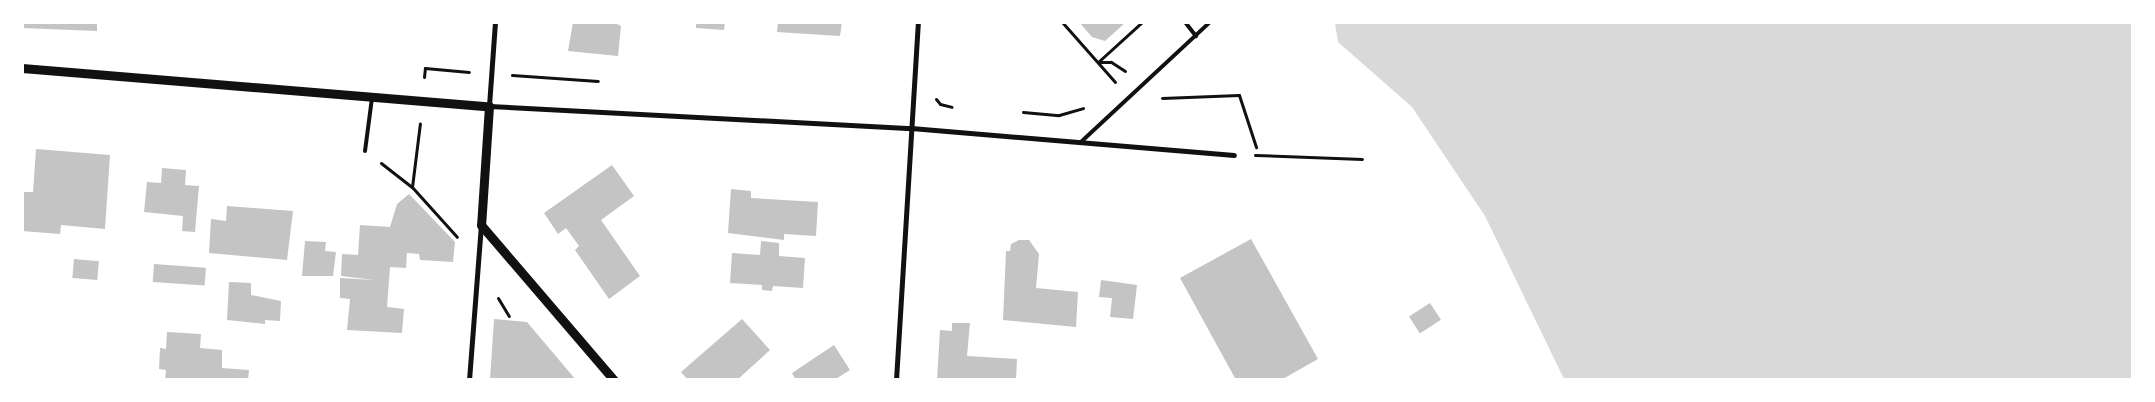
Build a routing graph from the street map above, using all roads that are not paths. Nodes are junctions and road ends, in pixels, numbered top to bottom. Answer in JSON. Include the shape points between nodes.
{"nodes":[{"id":1,"x":495,"y":22,"type":"edge"},
{"id":2,"x":918,"y":22,"type":"edge"},
{"id":3,"x":1185,"y":22,"type":"edge"},
{"id":4,"x":1210,"y":22,"type":"edge"},
{"id":5,"x":1196,"y":36,"type":"junction"},
{"id":6,"x":22,"y":68,"type":"edge"},
{"id":7,"x":372,"y":98,"type":"junction"},
{"id":8,"x":489,"y":106,"type":"junction"},
{"id":9,"x":911,"y":128,"type":"junction"},
{"id":10,"x":1082,"y":141,"type":"junction"},
{"id":11,"x":364,"y":151,"type":"road end"},
{"id":12,"x":1234,"y":155,"type":"road end"},
{"id":13,"x":481,"y":225,"type":"junction"},
{"id":14,"x":470,"y":380,"type":"edge"},
{"id":15,"x":614,"y":380,"type":"edge"},
{"id":16,"x":896,"y":380,"type":"edge"}],
"edges":[{"from":1,"to":8,"type":"street"},
{"from":2,"to":9,"type":"street"},
{"from":3,"to":5,"type":"lane"},
{"from":4,"to":5,"type":"lane"},
{"from":5,"to":10,"type":"lane"},
{"from":6,"to":7,"type":"street"},
{"from":7,"to":8,"type":"street"},
{"from":7,"to":11,"type":"lane"},
{"from":8,"to":9,"type":"street"},
{"from":8,"to":13,"type":"street"},
{"from":9,"to":10,"type":"street"},
{"from":9,"to":16,"type":"street"},
{"from":10,"to":12,"type":"street"},
{"from":13,"to":14,"type":"street"},
{"from":13,"to":15,"type":"street"}]}
